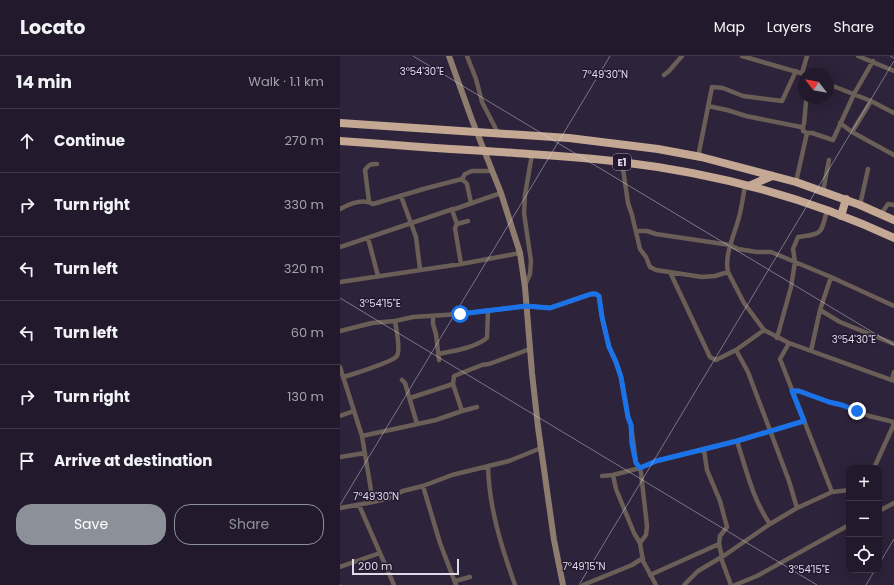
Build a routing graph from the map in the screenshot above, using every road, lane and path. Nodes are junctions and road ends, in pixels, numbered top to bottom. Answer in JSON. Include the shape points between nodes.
{"nodes":[{"id":1,"x":449,"y":56,"type":"edge"},
{"id":2,"x":467,"y":56,"type":"edge"},
{"id":3,"x":742,"y":56,"type":"edge"},
{"id":4,"x":807,"y":56,"type":"edge"},
{"id":5,"x":858,"y":56,"type":"edge"},
{"id":6,"x":680,"y":57,"type":"edge"},
{"id":7,"x":868,"y":58,"type":"edge"},
{"id":8,"x":873,"y":62,"type":"junction"},
{"id":9,"x":804,"y":68,"type":"edge"},
{"id":10,"x":796,"y":71,"type":"joint"},
{"id":11,"x":894,"y":71,"type":"edge"},
{"id":12,"x":664,"y":75,"type":"dead end"},
{"id":13,"x":834,"y":86,"type":"edge"},
{"id":14,"x":854,"y":94,"type":"junction"},
{"id":15,"x":871,"y":101,"type":"junction"},
{"id":16,"x":806,"y":104,"type":"edge"},
{"id":17,"x":708,"y":106,"type":"junction"},
{"id":18,"x":894,"y":113,"type":"edge"},
{"id":19,"x":340,"y":123,"type":"edge"},
{"id":20,"x":840,"y":123,"type":"junction"},
{"id":21,"x":803,"y":126,"type":"junction"},
{"id":22,"x":852,"y":132,"type":"junction"},
{"id":23,"x":498,"y":133,"type":"junction"},
{"id":24,"x":807,"y":133,"type":"junction"},
{"id":25,"x":340,"y":141,"type":"edge"},
{"id":26,"x":532,"y":154,"type":"junction"},
{"id":27,"x":894,"y":155,"type":"edge"},
{"id":28,"x":698,"y":157,"type":"junction"},
{"id":29,"x":829,"y":160,"type":"dead end"},
{"id":30,"x":622,"y":162,"type":"junction"},
{"id":31,"x":378,"y":164,"type":"dead end"},
{"id":32,"x":491,"y":168,"type":"junction"},
{"id":33,"x":868,"y":169,"type":"dead end"},
{"id":34,"x":772,"y":176,"type":"junction"},
{"id":35,"x":462,"y":179,"type":"junction"},
{"id":36,"x":796,"y":182,"type":"junction"},
{"id":37,"x":747,"y":186,"type":"junction"},
{"id":38,"x":824,"y":191,"type":"junction"},
{"id":39,"x":501,"y":192,"type":"junction"},
{"id":40,"x":401,"y":196,"type":"junction"},
{"id":41,"x":846,"y":199,"type":"junction"},
{"id":42,"x":369,"y":202,"type":"junction"},
{"id":43,"x":471,"y":203,"type":"junction"},
{"id":44,"x":860,"y":205,"type":"junction"},
{"id":45,"x":894,"y":205,"type":"edge"},
{"id":46,"x":340,"y":209,"type":"edge"},
{"id":47,"x":453,"y":209,"type":"junction"},
{"id":48,"x":827,"y":210,"type":"junction"},
{"id":49,"x":881,"y":214,"type":"junction"},
{"id":50,"x":841,"y":216,"type":"junction"},
{"id":51,"x":894,"y":220,"type":"edge"},
{"id":52,"x":468,"y":222,"type":"dead end"},
{"id":53,"x":411,"y":224,"type":"junction"},
{"id":54,"x":457,"y":224,"type":"junction"},
{"id":55,"x":636,"y":231,"type":"junction"},
{"id":56,"x":368,"y":238,"type":"junction"},
{"id":57,"x":894,"y":238,"type":"edge"},
{"id":58,"x":730,"y":245,"type":"junction"},
{"id":59,"x":340,"y":247,"type":"edge"},
{"id":60,"x":520,"y":252,"type":"junction"},
{"id":61,"x":795,"y":262,"type":"junction"},
{"id":62,"x":461,"y":264,"type":"junction"},
{"id":63,"x":420,"y":269,"type":"junction"},
{"id":64,"x":670,"y":272,"type":"junction"},
{"id":65,"x":728,"y":272,"type":"junction"},
{"id":66,"x":378,"y":276,"type":"junction"},
{"id":67,"x":831,"y":277,"type":"junction"},
{"id":68,"x":340,"y":282,"type":"edge"},
{"id":69,"x":525,"y":287,"type":"junction"},
{"id":70,"x":526,"y":306,"type":"junction"},
{"id":71,"x":894,"y":306,"type":"edge"},
{"id":72,"x":820,"y":310,"type":"junction"},
{"id":73,"x":488,"y":311,"type":"junction"},
{"id":74,"x":433,"y":316,"type":"junction"},
{"id":75,"x":395,"y":321,"type":"junction"},
{"id":76,"x":764,"y":330,"type":"junction"},
{"id":77,"x":340,"y":331,"type":"edge"},
{"id":78,"x":777,"y":338,"type":"junction"},
{"id":79,"x":789,"y":343,"type":"junction"},
{"id":80,"x":894,"y":344,"type":"edge"},
{"id":81,"x":530,"y":349,"type":"junction"},
{"id":82,"x":736,"y":350,"type":"junction"},
{"id":83,"x":811,"y":351,"type":"junction"},
{"id":84,"x":438,"y":354,"type":"junction"},
{"id":85,"x":439,"y":360,"type":"dead end"},
{"id":86,"x":340,"y":367,"type":"edge"},
{"id":87,"x":894,"y":372,"type":"edge"},
{"id":88,"x":344,"y":377,"type":"junction"},
{"id":89,"x":402,"y":380,"type":"dead end"},
{"id":90,"x":893,"y":380,"type":"edge"},
{"id":91,"x":453,"y":384,"type":"junction"},
{"id":92,"x":792,"y":391,"type":"junction"},
{"id":93,"x":410,"y":398,"type":"junction"},
{"id":94,"x":477,"y":408,"type":"dead end"},
{"id":95,"x":462,"y":411,"type":"junction"},
{"id":96,"x":354,"y":412,"type":"junction"},
{"id":97,"x":340,"y":416,"type":"edge"},
{"id":98,"x":804,"y":421,"type":"junction"},
{"id":99,"x":894,"y":423,"type":"edge"},
{"id":100,"x":417,"y":424,"type":"junction"},
{"id":101,"x":770,"y":432,"type":"junction"},
{"id":102,"x":362,"y":436,"type":"junction"},
{"id":103,"x":737,"y":441,"type":"junction"},
{"id":104,"x":541,"y":448,"type":"junction"},
{"id":105,"x":704,"y":450,"type":"junction"},
{"id":106,"x":365,"y":453,"type":"junction"},
{"id":107,"x":340,"y":457,"type":"edge"},
{"id":108,"x":875,"y":465,"type":"edge"},
{"id":109,"x":488,"y":466,"type":"junction"},
{"id":110,"x":640,"y":468,"type":"junction"},
{"id":111,"x":613,"y":475,"type":"junction"},
{"id":112,"x":602,"y":476,"type":"dead end"},
{"id":113,"x":424,"y":486,"type":"junction"},
{"id":114,"x":846,"y":490,"type":"edge"},
{"id":115,"x":832,"y":492,"type":"junction"},
{"id":116,"x":373,"y":502,"type":"junction"},
{"id":117,"x":894,"y":503,"type":"edge"},
{"id":118,"x":359,"y":505,"type":"junction"},
{"id":119,"x":340,"y":508,"type":"edge"},
{"id":120,"x":797,"y":508,"type":"junction"},
{"id":121,"x":882,"y":509,"type":"edge"},
{"id":122,"x":770,"y":524,"type":"junction"},
{"id":123,"x":846,"y":527,"type":"edge"},
{"id":124,"x":640,"y":543,"type":"junction"},
{"id":125,"x":719,"y":544,"type":"junction"},
{"id":126,"x":380,"y":553,"type":"junction"},
{"id":127,"x":722,"y":557,"type":"junction"},
{"id":128,"x":643,"y":558,"type":"junction"},
{"id":129,"x":340,"y":567,"type":"edge"},
{"id":130,"x":650,"y":575,"type":"junction"},
{"id":131,"x":470,"y":577,"type":"dead end"},
{"id":132,"x":456,"y":583,"type":"edge"},
{"id":133,"x":394,"y":585,"type":"edge"},
{"id":134,"x":514,"y":585,"type":"edge"},
{"id":135,"x":563,"y":585,"type":"edge"},
{"id":136,"x":583,"y":585,"type":"edge"},
{"id":137,"x":656,"y":585,"type":"edge"},
{"id":138,"x":684,"y":585,"type":"edge"},
{"id":139,"x":732,"y":585,"type":"edge"},
{"id":140,"x":736,"y":585,"type":"edge"}],
"edges":[{"from":1,"to":32,"type":"main road"},
{"from":2,"to":23,"type":"street","via":[[482,102]]},
{"from":3,"to":10,"type":"street"},
{"from":4,"to":9,"type":"street"},
{"from":5,"to":7,"type":"street"},
{"from":6,"to":12,"type":"street"},
{"from":7,"to":8,"type":"street"},
{"from":8,"to":11,"type":"street"},
{"from":8,"to":14,"type":"street"},
{"from":10,"to":17,"type":"street","via":[[782,101],[743,96],[723,88],[712,87]]},
{"from":13,"to":14,"type":"street"},
{"from":14,"to":15,"type":"street"},
{"from":14,"to":20,"type":"street"},
{"from":15,"to":18,"type":"street"},
{"from":15,"to":22,"type":"street"},
{"from":16,"to":21,"type":"street"},
{"from":17,"to":21,"type":"street"},
{"from":17,"to":28,"type":"street"},
{"from":19,"to":23,"type":"highway","number":"E1"},
{"from":20,"to":22,"type":"street"},
{"from":20,"to":24,"type":"street","via":[[833,140]]},
{"from":21,"to":24,"type":"street","via":[[803,131]]},
{"from":22,"to":27,"type":"street"},
{"from":23,"to":28,"type":"highway","number":"E1","via":[[569,138],[658,149]]},
{"from":24,"to":36,"type":"street"},
{"from":25,"to":26,"type":"highway","number":"E1"},
{"from":26,"to":30,"type":"highway","number":"E1"},
{"from":26,"to":69,"type":"street","via":[[524,195],[530,261],[530,274]]},
{"from":28,"to":34,"type":"highway","number":"E1"},
{"from":29,"to":38,"type":"street"},
{"from":30,"to":37,"type":"highway","number":"E1"},
{"from":30,"to":55,"type":"street","via":[[628,203]]},
{"from":31,"to":42,"type":"street","via":[[372,164],[365,170]]},
{"from":32,"to":35,"type":"street","via":[[472,171],[465,174]]},
{"from":32,"to":39,"type":"main road"},
{"from":33,"to":44,"type":"street"},
{"from":34,"to":36,"type":"highway","number":"E1"},
{"from":34,"to":37,"type":"highway"},
{"from":35,"to":40,"type":"street"},
{"from":35,"to":43,"type":"street","via":[[467,184]]},
{"from":36,"to":38,"type":"highway","number":"E1"},
{"from":37,"to":48,"type":"highway","number":"E1"},
{"from":37,"to":58,"type":"street"},
{"from":38,"to":41,"type":"highway","number":"E1"},
{"from":39,"to":43,"type":"street"},
{"from":39,"to":60,"type":"main road"},
{"from":40,"to":42,"type":"street","via":[[373,204]]},
{"from":40,"to":53,"type":"street"},
{"from":41,"to":44,"type":"highway","number":"E1"},
{"from":41,"to":50,"type":"highway"},
{"from":42,"to":46,"type":"street","via":[[350,204]]},
{"from":43,"to":47,"type":"street"},
{"from":44,"to":49,"type":"highway","number":"E1"},
{"from":45,"to":49,"type":"street","via":[[888,204]]},
{"from":47,"to":53,"type":"street"},
{"from":47,"to":54,"type":"street"},
{"from":48,"to":50,"type":"highway","number":"E1"},
{"from":48,"to":61,"type":"street","via":[[819,233],[814,236],[798,237],[793,249]]},
{"from":49,"to":51,"type":"highway","number":"E1"},
{"from":50,"to":57,"type":"highway","number":"E1"},
{"from":52,"to":54,"type":"street"},
{"from":53,"to":56,"type":"street"},
{"from":53,"to":63,"type":"street","via":[[416,237]]},
{"from":54,"to":62,"type":"street","via":[[455,228]]},
{"from":55,"to":58,"type":"street"},
{"from":55,"to":64,"type":"street","via":[[640,249],[650,267]]},
{"from":56,"to":59,"type":"street"},
{"from":56,"to":66,"type":"street"},
{"from":58,"to":61,"type":"street","via":[[738,250],[771,252]]},
{"from":58,"to":65,"type":"street"},
{"from":60,"to":62,"type":"street"},
{"from":60,"to":69,"type":"main road"},
{"from":61,"to":67,"type":"street"},
{"from":61,"to":78,"type":"street","via":[[791,288]]},
{"from":62,"to":63,"type":"street"},
{"from":63,"to":66,"type":"street"},
{"from":64,"to":65,"type":"street","via":[[702,278]]},
{"from":64,"to":82,"type":"street","via":[[710,357],[716,360]]},
{"from":65,"to":76,"type":"street","via":[[744,303]]},
{"from":66,"to":68,"type":"street"},
{"from":67,"to":71,"type":"street"},
{"from":67,"to":72,"type":"street"},
{"from":69,"to":70,"type":"main road"},
{"from":70,"to":73,"type":"street"},
{"from":70,"to":81,"type":"main road"},
{"from":70,"to":110,"type":"street","via":[[550,308],[591,294],[599,296],[609,347],[621,377],[636,463]]},
{"from":72,"to":80,"type":"street","via":[[840,322]]},
{"from":72,"to":83,"type":"street"},
{"from":73,"to":74,"type":"street"},
{"from":73,"to":84,"type":"street","via":[[487,338],[477,344]]},
{"from":74,"to":75,"type":"street"},
{"from":74,"to":84,"type":"street"},
{"from":75,"to":77,"type":"street","via":[[372,323]]},
{"from":75,"to":88,"type":"street","via":[[397,355]]},
{"from":76,"to":78,"type":"street"},
{"from":76,"to":82,"type":"street"},
{"from":78,"to":79,"type":"street"},
{"from":79,"to":83,"type":"street"},
{"from":79,"to":92,"type":"street","via":[[780,359]]},
{"from":81,"to":91,"type":"street","via":[[454,376]]},
{"from":81,"to":104,"type":"main road"},
{"from":82,"to":101,"type":"street","via":[[748,372]]},
{"from":83,"to":90,"type":"street"},
{"from":84,"to":85,"type":"street"},
{"from":86,"to":88,"type":"street"},
{"from":87,"to":90,"type":"street"},
{"from":88,"to":96,"type":"street"},
{"from":89,"to":93,"type":"street"},
{"from":91,"to":93,"type":"street"},
{"from":91,"to":95,"type":"street"},
{"from":92,"to":98,"type":"street"},
{"from":92,"to":99,"type":"street","via":[[799,391]]},
{"from":93,"to":100,"type":"street"},
{"from":94,"to":95,"type":"street"},
{"from":95,"to":100,"type":"street"},
{"from":96,"to":97,"type":"street"},
{"from":96,"to":102,"type":"street"},
{"from":98,"to":101,"type":"street"},
{"from":98,"to":115,"type":"street"},
{"from":99,"to":108,"type":"street"},
{"from":100,"to":102,"type":"street"},
{"from":101,"to":103,"type":"street"},
{"from":101,"to":120,"type":"street"},
{"from":102,"to":106,"type":"street"},
{"from":103,"to":105,"type":"street"},
{"from":103,"to":122,"type":"street","via":[[762,512]]},
{"from":104,"to":109,"type":"street","via":[[509,461]]},
{"from":104,"to":135,"type":"main road"},
{"from":105,"to":110,"type":"street","via":[[656,461]]},
{"from":105,"to":125,"type":"street","via":[[707,470],[727,524],[720,536]]},
{"from":106,"to":107,"type":"street"},
{"from":106,"to":116,"type":"street"},
{"from":109,"to":113,"type":"street","via":[[452,475]]},
{"from":109,"to":134,"type":"street","via":[[494,521]]},
{"from":110,"to":111,"type":"street"},
{"from":110,"to":124,"type":"street","via":[[648,526],[646,535]]},
{"from":111,"to":112,"type":"street"},
{"from":111,"to":124,"type":"street","via":[[616,489]]},
{"from":113,"to":116,"type":"street"},
{"from":113,"to":132,"type":"street","via":[[440,542]]},
{"from":114,"to":115,"type":"street"},
{"from":115,"to":120,"type":"street"},
{"from":116,"to":118,"type":"street"},
{"from":117,"to":121,"type":"street"},
{"from":118,"to":119,"type":"street"},
{"from":118,"to":126,"type":"street"},
{"from":120,"to":122,"type":"street"},
{"from":122,"to":127,"type":"street"},
{"from":123,"to":140,"type":"street"},
{"from":124,"to":128,"type":"street"},
{"from":125,"to":127,"type":"street"},
{"from":125,"to":130,"type":"street"},
{"from":126,"to":129,"type":"street"},
{"from":126,"to":133,"type":"street"},
{"from":127,"to":138,"type":"street","via":[[698,571]]},
{"from":127,"to":139,"type":"street"},
{"from":128,"to":130,"type":"street"},
{"from":128,"to":136,"type":"street","via":[[626,568]]},
{"from":130,"to":137,"type":"street"},
{"from":131,"to":132,"type":"street"}]}
